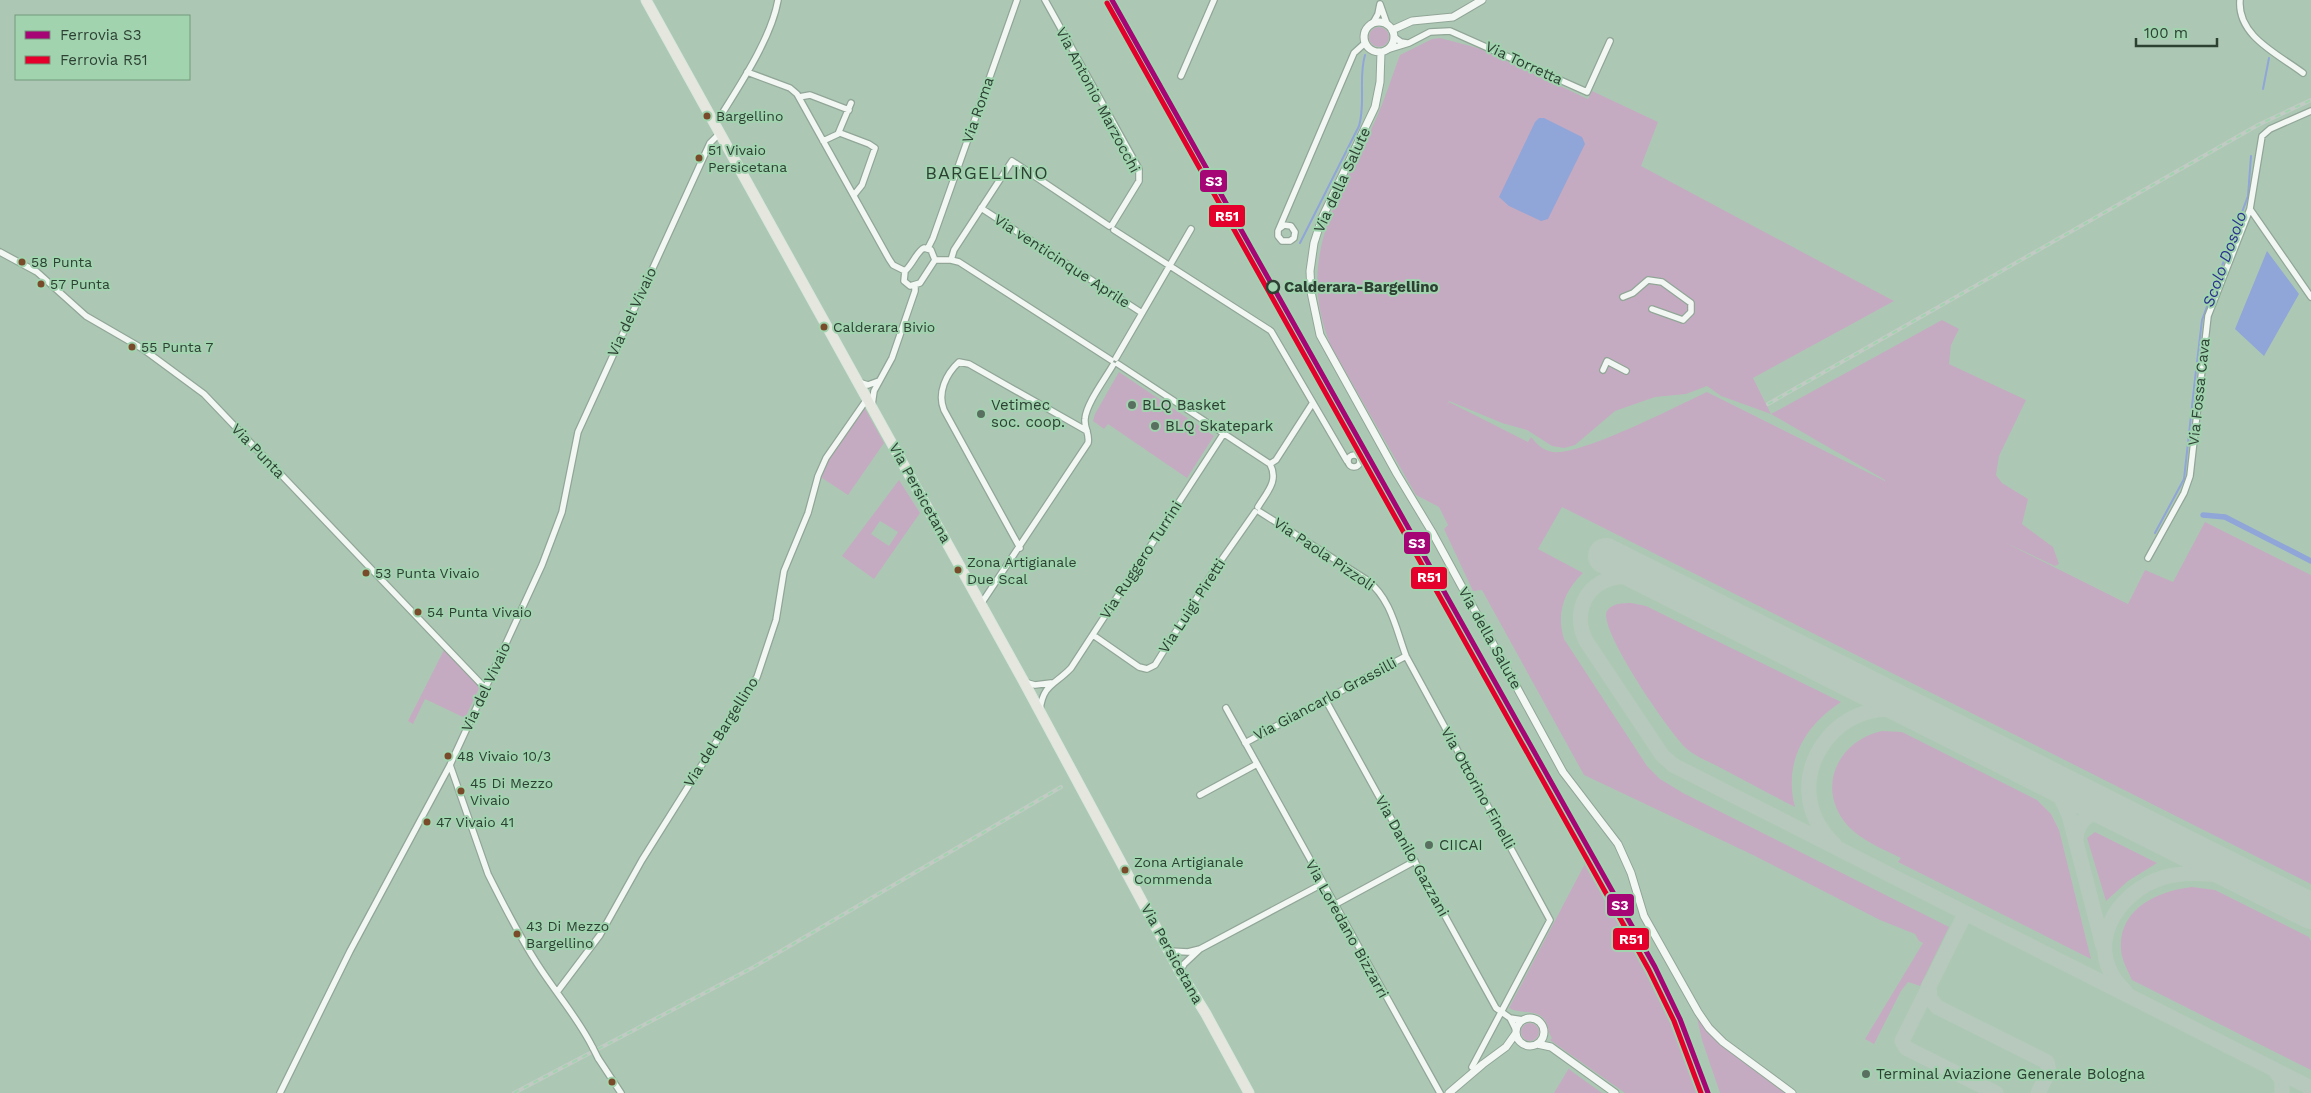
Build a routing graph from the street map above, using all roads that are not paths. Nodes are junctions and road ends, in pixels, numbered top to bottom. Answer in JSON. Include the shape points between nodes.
{"nodes":[{"id":1,"x":646,"y":0,"type":"edge"},
{"id":2,"x":778,"y":0,"type":"edge"},
{"id":3,"x":1017,"y":0,"type":"edge"},
{"id":4,"x":1045,"y":0,"type":"edge"},
{"id":5,"x":1214,"y":0,"type":"edge"},
{"id":6,"x":1482,"y":0,"type":"edge"},
{"id":7,"x":2240,"y":0,"type":"edge"},
{"id":8,"x":1379,"y":2,"type":"edge"},
{"id":9,"x":1373,"y":23,"type":"junction"},
{"id":10,"x":1391,"y":30,"type":"junction"},
{"id":11,"x":1610,"y":41,"type":"dead end"},
{"id":12,"x":1365,"y":43,"type":"junction"},
{"id":13,"x":1409,"y":43,"type":"junction"},
{"id":14,"x":1384,"y":51,"type":"junction"},
{"id":15,"x":747,"y":72,"type":"junction"},
{"id":16,"x":2303,"y":73,"type":"dead end"},
{"id":17,"x":1181,"y":76,"type":"dead end"},
{"id":18,"x":799,"y":97,"type":"junction"},
{"id":19,"x":2311,"y":111,"type":"edge"},
{"id":20,"x":718,"y":129,"type":"junction"},
{"id":21,"x":840,"y":133,"type":"junction"},
{"id":22,"x":823,"y":141,"type":"junction"},
{"id":23,"x":854,"y":195,"type":"junction"},
{"id":24,"x":981,"y":208,"type":"junction"},
{"id":25,"x":2250,"y":209,"type":"junction"},
{"id":26,"x":1285,"y":215,"type":"junction"},
{"id":27,"x":1289,"y":225,"type":"junction"},
{"id":28,"x":1112,"y":227,"type":"junction"},
{"id":29,"x":1191,"y":228,"type":"dead end"},
{"id":30,"x":1280,"y":228,"type":"junction"},
{"id":31,"x":928,"y":248,"type":"junction"},
{"id":32,"x":0,"y":252,"type":"edge"},
{"id":33,"x":935,"y":260,"type":"junction"},
{"id":34,"x":951,"y":260,"type":"junction"},
{"id":35,"x":1170,"y":266,"type":"junction"},
{"id":36,"x":905,"y":271,"type":"junction"},
{"id":37,"x":914,"y":286,"type":"junction"},
{"id":38,"x":2311,"y":296,"type":"edge"},
{"id":39,"x":1623,"y":297,"type":"dead end"},
{"id":40,"x":1652,"y":310,"type":"dead end"},
{"id":41,"x":1142,"y":313,"type":"junction"},
{"id":42,"x":1115,"y":362,"type":"junction"},
{"id":43,"x":1603,"y":370,"type":"dead end"},
{"id":44,"x":1626,"y":371,"type":"dead end"},
{"id":45,"x":880,"y":379,"type":"junction"},
{"id":46,"x":858,"y":382,"type":"junction"},
{"id":47,"x":867,"y":399,"type":"junction"},
{"id":48,"x":1312,"y":404,"type":"junction"},
{"id":49,"x":872,"y":408,"type":"junction"},
{"id":50,"x":1087,"y":431,"type":"junction"},
{"id":51,"x":1224,"y":433,"type":"junction"},
{"id":52,"x":1347,"y":462,"type":"dead end"},
{"id":53,"x":1270,"y":464,"type":"junction"},
{"id":54,"x":1262,"y":500,"type":"junction"},
{"id":55,"x":1258,"y":512,"type":"junction"},
{"id":56,"x":1020,"y":548,"type":"junction"},
{"id":57,"x":2148,"y":558,"type":"dead end"},
{"id":58,"x":981,"y":604,"type":"junction"},
{"id":59,"x":1093,"y":635,"type":"junction"},
{"id":60,"x":1406,"y":656,"type":"junction"},
{"id":61,"x":1024,"y":682,"type":"junction"},
{"id":62,"x":1053,"y":682,"type":"junction"},
{"id":63,"x":485,"y":688,"type":"junction"},
{"id":64,"x":1326,"y":699,"type":"junction"},
{"id":65,"x":1226,"y":708,"type":"dead end"},
{"id":66,"x":1040,"y":710,"type":"junction"},
{"id":67,"x":1245,"y":742,"type":"junction"},
{"id":68,"x":1257,"y":764,"type":"junction"},
{"id":69,"x":450,"y":765,"type":"junction"},
{"id":70,"x":1200,"y":795,"type":"dead end"},
{"id":71,"x":1414,"y":861,"type":"junction"},
{"id":72,"x":1322,"y":884,"type":"junction"},
{"id":73,"x":1334,"y":905,"type":"junction"},
{"id":74,"x":1200,"y":949,"type":"junction"},
{"id":75,"x":1168,"y":951,"type":"junction"},
{"id":76,"x":1180,"y":972,"type":"junction"},
{"id":77,"x":557,"y":992,"type":"junction"},
{"id":78,"x":1500,"y":1012,"type":"junction"},
{"id":79,"x":1510,"y":1018,"type":"junction"},
{"id":80,"x":1523,"y":1020,"type":"junction"},
{"id":81,"x":1544,"y":1031,"type":"junction"},
{"id":82,"x":1516,"y":1032,"type":"junction"},
{"id":83,"x":1537,"y":1044,"type":"junction"},
{"id":84,"x":1524,"y":1045,"type":"junction"},
{"id":85,"x":1506,"y":1047,"type":"junction"},
{"id":86,"x":1551,"y":1047,"type":"junction"},
{"id":87,"x":1472,"y":1067,"type":"dead end"},
{"id":88,"x":280,"y":1093,"type":"edge"},
{"id":89,"x":620,"y":1093,"type":"edge"},
{"id":90,"x":1249,"y":1093,"type":"edge"},
{"id":91,"x":1440,"y":1093,"type":"edge"},
{"id":92,"x":1449,"y":1093,"type":"edge"},
{"id":93,"x":1615,"y":1093,"type":"edge"},
{"id":94,"x":1792,"y":1093,"type":"edge"}],
"edges":[{"from":1,"to":20,"type":"main road","name":"Via Persicetana"},
{"from":2,"to":15,"type":"street","name":"Via del Vivaio","via":[[775,15]]},
{"from":3,"to":31,"type":"street","name":"Via Roma"},
{"from":4,"to":28,"type":"street","name":"Via Antonio Marzocchi","via":[[1139,169],[1135,190]]},
{"from":5,"to":17,"type":"street"},
{"from":6,"to":10,"type":"street","via":[[1453,17],[1412,21]]},
{"from":7,"to":16,"type":"street","via":[[2245,28]]},
{"from":8,"to":9,"type":"street"},
{"from":8,"to":10,"type":"street"},
{"from":9,"to":10,"type":"street"},
{"from":9,"to":12,"type":"street","via":[[1365,31]]},
{"from":10,"to":13,"type":"street","via":[[1401,42]]},
{"from":10,"to":14,"type":"street","name":"Via della Salute","via":[[1392,44]]},
{"from":11,"to":13,"type":"street","name":"Via Torretta","via":[[1587,92],[1450,31],[1430,32]]},
{"from":12,"to":14,"type":"street","via":[[1370,49]]},
{"from":12,"to":26,"type":"street","via":[[1354,53]]},
{"from":13,"to":14,"type":"street","name":"Via Torretta"},
{"from":14,"to":94,"type":"street","name":"Via della Salute","via":[[1375,107],[1315,237],[1311,292],[1320,334],[1563,772],[1618,844],[1644,916],[1701,1016],[1723,1042]]},
{"from":15,"to":18,"type":"street","via":[[790,88]]},
{"from":15,"to":20,"type":"street","name":"Via del Vivaio"},
{"from":18,"to":21,"type":"street","via":[[810,96],[850,106]]},
{"from":18,"to":22,"type":"street"},
{"from":19,"to":25,"type":"street","name":"Via Fossa Cava","via":[[2270,129],[2262,136]]},
{"from":20,"to":46,"type":"main road","name":"Via Persicetana"},
{"from":20,"to":63,"type":"street","name":"Via del Vivaio","via":[[578,432],[562,512],[542,565]]},
{"from":21,"to":22,"type":"street"},
{"from":21,"to":23,"type":"street","via":[[875,148],[862,185]]},
{"from":22,"to":23,"type":"street"},
{"from":23,"to":36,"type":"street","via":[[893,265]]},
{"from":24,"to":28,"type":"street","name":"Via venticinque Aprile","via":[[1012,161]]},
{"from":24,"to":34,"type":"street","name":"Via venticinque Aprile"},
{"from":24,"to":41,"type":"street","name":"Via venticinque Aprile"},
{"from":25,"to":38,"type":"street"},
{"from":25,"to":57,"type":"street","name":"Via Fossa Cava","via":[[2208,316],[2188,483]]},
{"from":26,"to":27,"type":"street"},
{"from":26,"to":30,"type":"street"},
{"from":27,"to":30,"type":"street"},
{"from":27,"to":30,"type":"street","via":[[1295,232],[1290,242],[1280,239]]},
{"from":28,"to":35,"type":"street","name":"Via venticinque Aprile"},
{"from":29,"to":35,"type":"street"},
{"from":31,"to":33,"type":"street"},
{"from":31,"to":36,"type":"street","via":[[920,250],[914,263]]},
{"from":32,"to":63,"type":"street","name":"Via Punta","via":[[37,272],[86,316],[143,349],[204,394]]},
{"from":33,"to":34,"type":"street"},
{"from":33,"to":37,"type":"street","via":[[920,283]]},
{"from":34,"to":42,"type":"street","via":[[959,262]]},
{"from":35,"to":41,"type":"street"},
{"from":35,"to":48,"type":"street","name":"Via venticinque Aprile","via":[[1271,331]]},
{"from":36,"to":37,"type":"street","via":[[904,281]]},
{"from":37,"to":45,"type":"street","via":[[892,358]]},
{"from":39,"to":40,"type":"street","via":[[1633,294],[1648,280],[1657,280],[1687,300],[1691,307],[1684,320]]},
{"from":41,"to":42,"type":"street"},
{"from":42,"to":50,"type":"street","via":[[1087,412]]},
{"from":42,"to":51,"type":"street"},
{"from":43,"to":44,"type":"street","via":[[1607,361]]},
{"from":45,"to":46,"type":"street","via":[[873,384]]},
{"from":45,"to":49,"type":"street","via":[[874,391]]},
{"from":46,"to":47,"type":"main road","name":"Via Persicetana"},
{"from":47,"to":49,"type":"main road","name":"Via Persicetana"},
{"from":47,"to":77,"type":"street","name":"Via del Bargellino","via":[[821,468],[808,514],[784,571],[776,620],[756,677],[642,860],[600,936]]},
{"from":48,"to":52,"type":"street","name":"Via venticinque Aprile"},
{"from":48,"to":53,"type":"street","via":[[1276,460]]},
{"from":49,"to":58,"type":"main road","name":"Via Persicetana"},
{"from":50,"to":56,"type":"street","via":[[1088,443]]},
{"from":50,"to":56,"type":"street","via":[[969,364],[959,362],[947,379],[942,391],[942,405]]},
{"from":51,"to":53,"type":"street"},
{"from":51,"to":59,"type":"street","name":"Via Ruggero Turrini"},
{"from":53,"to":54,"type":"street","name":"Via Luigi Piretti","via":[[1274,473],[1273,484]]},
{"from":54,"to":55,"type":"street","name":"Via Luigi Piretti"},
{"from":54,"to":55,"type":"street"},
{"from":55,"to":59,"type":"street","name":"Via Luigi Piretti","via":[[1213,572],[1155,665],[1148,669],[1139,668]]},
{"from":55,"to":60,"type":"street","name":"Via Paola Pizzoli","via":[[1374,586],[1394,619]]},
{"from":56,"to":58,"type":"street"},
{"from":58,"to":61,"type":"main road","name":"Via Persicetana"},
{"from":59,"to":62,"type":"street","name":"Via Ruggero Turrini","via":[[1070,668]]},
{"from":60,"to":64,"type":"street","name":"Via Giancarlo Grassilli"},
{"from":60,"to":78,"type":"street","name":"Via Ottorino Finelli","via":[[1550,920]]},
{"from":61,"to":62,"type":"street","via":[[1035,685]]},
{"from":61,"to":66,"type":"main road","name":"Via Persicetana"},
{"from":62,"to":66,"type":"street","name":"Via Ruggero Turrini","via":[[1042,696]]},
{"from":63,"to":69,"type":"street","name":"Via del Vivaio"},
{"from":64,"to":67,"type":"street","name":"Via Giancarlo Grassilli"},
{"from":64,"to":71,"type":"street","name":"Via Danilo Gazzani"},
{"from":65,"to":67,"type":"street","name":"Via Loredano Bizzarri"},
{"from":66,"to":75,"type":"main road","name":"Via Persicetana"},
{"from":67,"to":68,"type":"street","name":"Via Loredano Bizzarri"},
{"from":68,"to":70,"type":"street"},
{"from":68,"to":72,"type":"street","name":"Via Loredano Bizzarri"},
{"from":69,"to":77,"type":"street","via":[[488,874]]},
{"from":69,"to":88,"type":"street","name":"Via del Vivaio","via":[[350,951]]},
{"from":71,"to":73,"type":"street"},
{"from":71,"to":78,"type":"street","name":"Via Danilo Gazzani"},
{"from":72,"to":73,"type":"street","name":"Via Loredano Bizzarri"},
{"from":72,"to":74,"type":"street"},
{"from":73,"to":91,"type":"street","name":"Via Loredano Bizzarri"},
{"from":74,"to":75,"type":"street"},
{"from":74,"to":76,"type":"street"},
{"from":75,"to":76,"type":"main road","name":"Via Persicetana"},
{"from":76,"to":90,"type":"main road","name":"Via Persicetana"},
{"from":77,"to":89,"type":"street","bridge":true},
{"from":78,"to":79,"type":"street"},
{"from":78,"to":87,"type":"street"},
{"from":79,"to":80,"type":"street"},
{"from":79,"to":82,"type":"street"},
{"from":80,"to":81,"type":"street","via":[[1538,1020]]},
{"from":80,"to":82,"type":"street"},
{"from":81,"to":83,"type":"street"},
{"from":81,"to":86,"type":"street"},
{"from":82,"to":84,"type":"street"},
{"from":82,"to":85,"type":"street"},
{"from":83,"to":84,"type":"street"},
{"from":83,"to":86,"type":"street"},
{"from":84,"to":85,"type":"street"},
{"from":85,"to":92,"type":"street"},
{"from":86,"to":93,"type":"street"}]}
